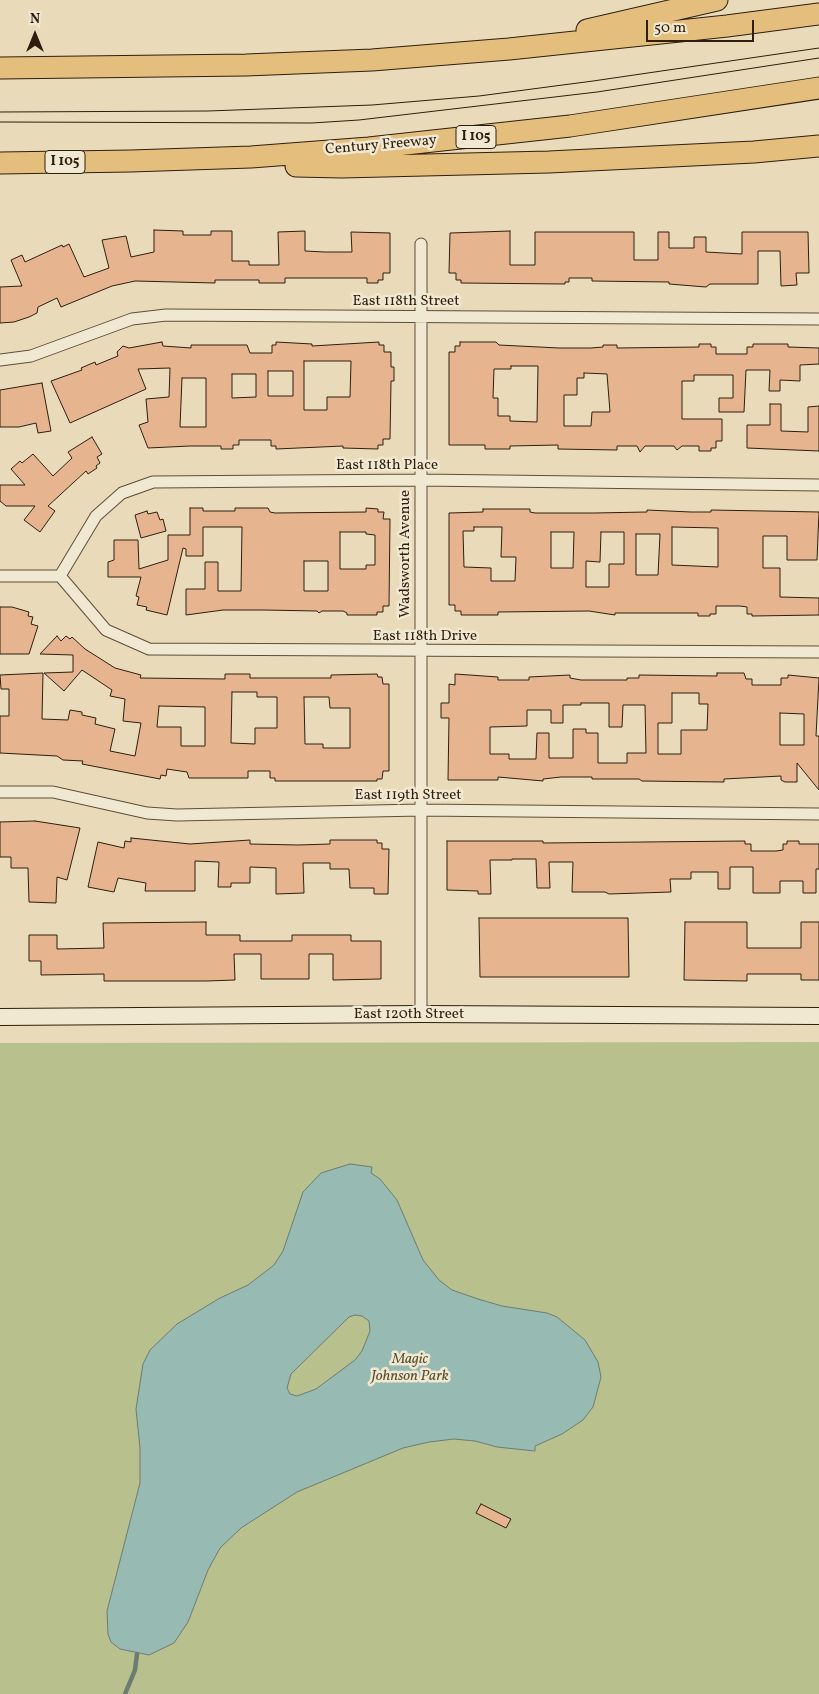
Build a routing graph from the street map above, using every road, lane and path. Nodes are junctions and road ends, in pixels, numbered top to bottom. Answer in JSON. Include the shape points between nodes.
{"nodes":[{"id":1,"x":717,"y":0,"type":"edge"},
{"id":2,"x":819,"y":14,"type":"edge"},
{"id":3,"x":509,"y":49,"type":"junction"},
{"id":4,"x":0,"y":68,"type":"edge"},
{"id":5,"x":819,"y":88,"type":"edge"},
{"id":6,"x":819,"y":146,"type":"edge"},
{"id":7,"x":131,"y":161,"type":"junction"},
{"id":8,"x":0,"y":163,"type":"edge"},
{"id":9,"x":421,"y":244,"type":"dead end"},
{"id":10,"x":421,"y":318,"type":"junction"},
{"id":11,"x":819,"y":319,"type":"edge"},
{"id":12,"x":0,"y":360,"type":"edge"},
{"id":13,"x":421,"y":480,"type":"junction"},
{"id":14,"x":819,"y":485,"type":"edge"},
{"id":15,"x":0,"y":576,"type":"edge"},
{"id":16,"x":60,"y":576,"type":"junction"},
{"id":17,"x":422,"y":652,"type":"junction"},
{"id":18,"x":819,"y":652,"type":"edge"},
{"id":19,"x":0,"y":792,"type":"edge"},
{"id":20,"x":422,"y":810,"type":"junction"},
{"id":21,"x":819,"y":814,"type":"edge"},
{"id":22,"x":422,"y":1014,"type":"junction"},
{"id":23,"x":819,"y":1016,"type":"edge"},
{"id":24,"x":0,"y":1017,"type":"edge"}],
"edges":[{"from":1,"to":3,"type":"highway"},
{"from":2,"to":3,"type":"highway"},
{"from":3,"to":4,"type":"highway","via":[[372,60],[246,65]]},
{"from":5,"to":7,"type":"highway","name":"Century Freeway","number":"I 105","via":[[471,138],[251,157]]},
{"from":6,"to":7,"type":"highway","via":[[549,162],[362,166]]},
{"from":7,"to":8,"type":"highway","name":"Century Freeway","number":"I 105"},
{"from":9,"to":10,"type":"street","name":"Wadsworth Avenue"},
{"from":10,"to":11,"type":"street","name":"East 118th Street"},
{"from":10,"to":12,"type":"street","name":"East 118th Street","via":[[166,315],[125,321],[32,356]]},
{"from":10,"to":13,"type":"street","name":"Wadsworth Avenue"},
{"from":13,"to":14,"type":"street","name":"East 118th Place"},
{"from":13,"to":16,"type":"street","name":"East 118th Place","via":[[153,482],[122,493],[96,516]]},
{"from":13,"to":17,"type":"street","name":"Wadsworth Avenue"},
{"from":15,"to":16,"type":"street"},
{"from":16,"to":17,"type":"street","name":"East 118th Drive","via":[[106,630],[149,649]]},
{"from":17,"to":18,"type":"street","name":"East 118th Drive"},
{"from":17,"to":20,"type":"street","name":"Wadsworth Avenue"},
{"from":19,"to":20,"type":"street","name":"East 119th Street","via":[[53,792],[147,813],[178,815]]},
{"from":20,"to":21,"type":"street","name":"East 119th Street"},
{"from":20,"to":22,"type":"street","name":"Wadsworth Avenue"},
{"from":22,"to":23,"type":"street","name":"East 120th Street"},
{"from":22,"to":24,"type":"street","name":"East 120th Street"}]}
